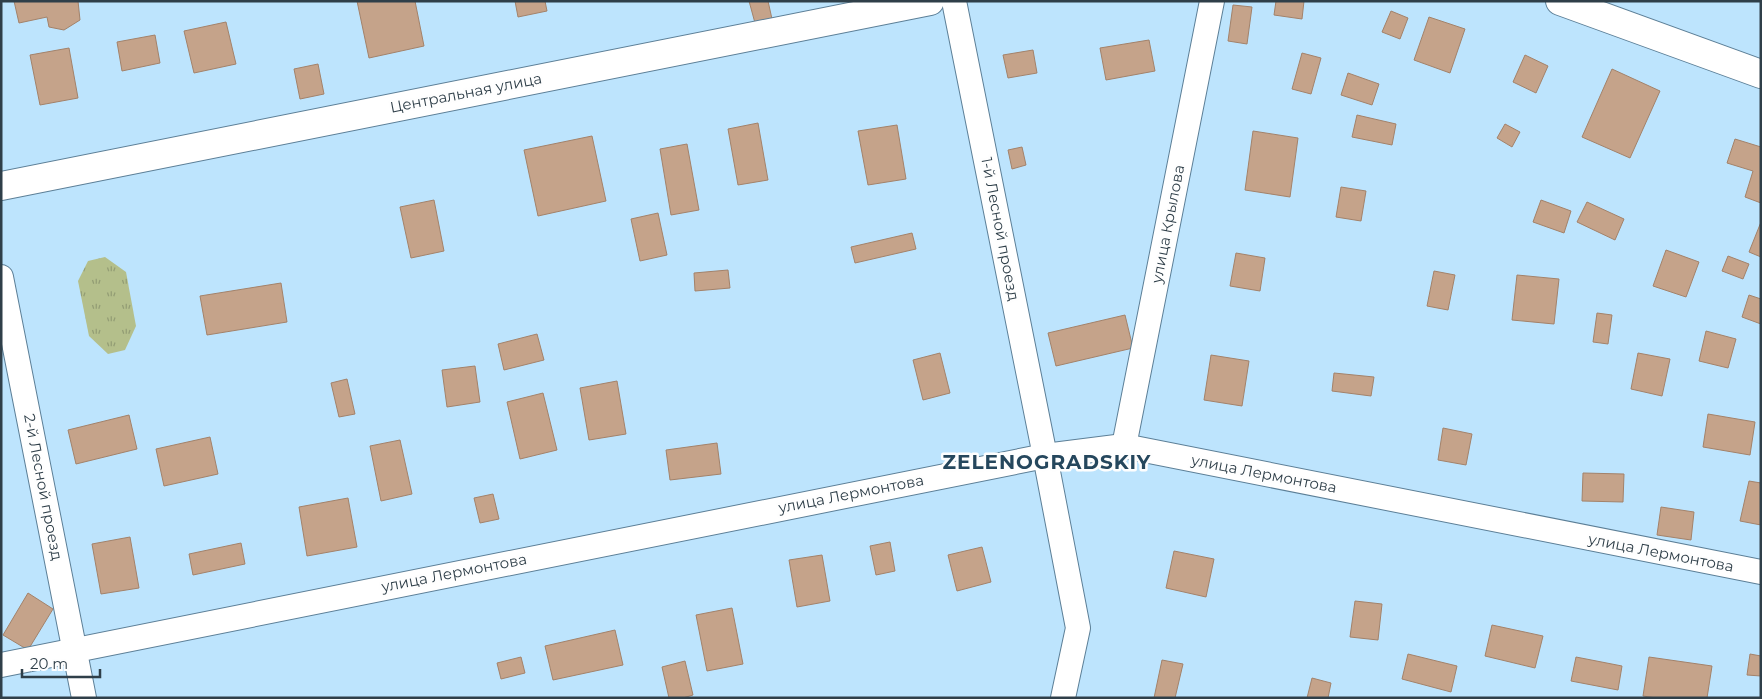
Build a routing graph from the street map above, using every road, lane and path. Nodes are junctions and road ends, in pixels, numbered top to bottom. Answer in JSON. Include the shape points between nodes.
{"nodes":[{"id":1,"x":930,"y":1,"type":"edge"},
{"id":2,"x":954,"y":1,"type":"edge"},
{"id":3,"x":1212,"y":1,"type":"edge"},
{"id":4,"x":1560,"y":1,"type":"edge"},
{"id":5,"x":1761,"y":74,"type":"edge"},
{"id":6,"x":1,"y":186,"type":"edge"},
{"id":7,"x":1,"y":277,"type":"edge"},
{"id":8,"x":1124,"y":446,"type":"junction"},
{"id":9,"x":1045,"y":456,"type":"junction"},
{"id":10,"x":1761,"y":572,"type":"edge"},
{"id":11,"x":75,"y":649,"type":"junction"},
{"id":12,"x":1,"y":665,"type":"edge"},
{"id":13,"x":84,"y":698,"type":"edge"},
{"id":14,"x":1063,"y":698,"type":"edge"}],
"edges":[{"from":1,"to":6,"type":"street","name":"Центральная улица"},
{"from":2,"to":9,"type":"street","name":"1-й Лесной проезд"},
{"from":3,"to":8,"type":"street","name":"улица Крылова"},
{"from":4,"to":5,"type":"street"},
{"from":7,"to":11,"type":"street","name":"2-й Лесной проезд"},
{"from":8,"to":9,"type":"street","name":"улица Лермонтова"},
{"from":8,"to":10,"type":"street","name":"улица Лермонтова"},
{"from":9,"to":11,"type":"street","name":"улица Лермонтова"},
{"from":9,"to":14,"type":"street","via":[[1078,628]]},
{"from":11,"to":12,"type":"street","name":"улица Лермонтова"},
{"from":11,"to":13,"type":"street","name":"2-й Лесной проезд"}]}
